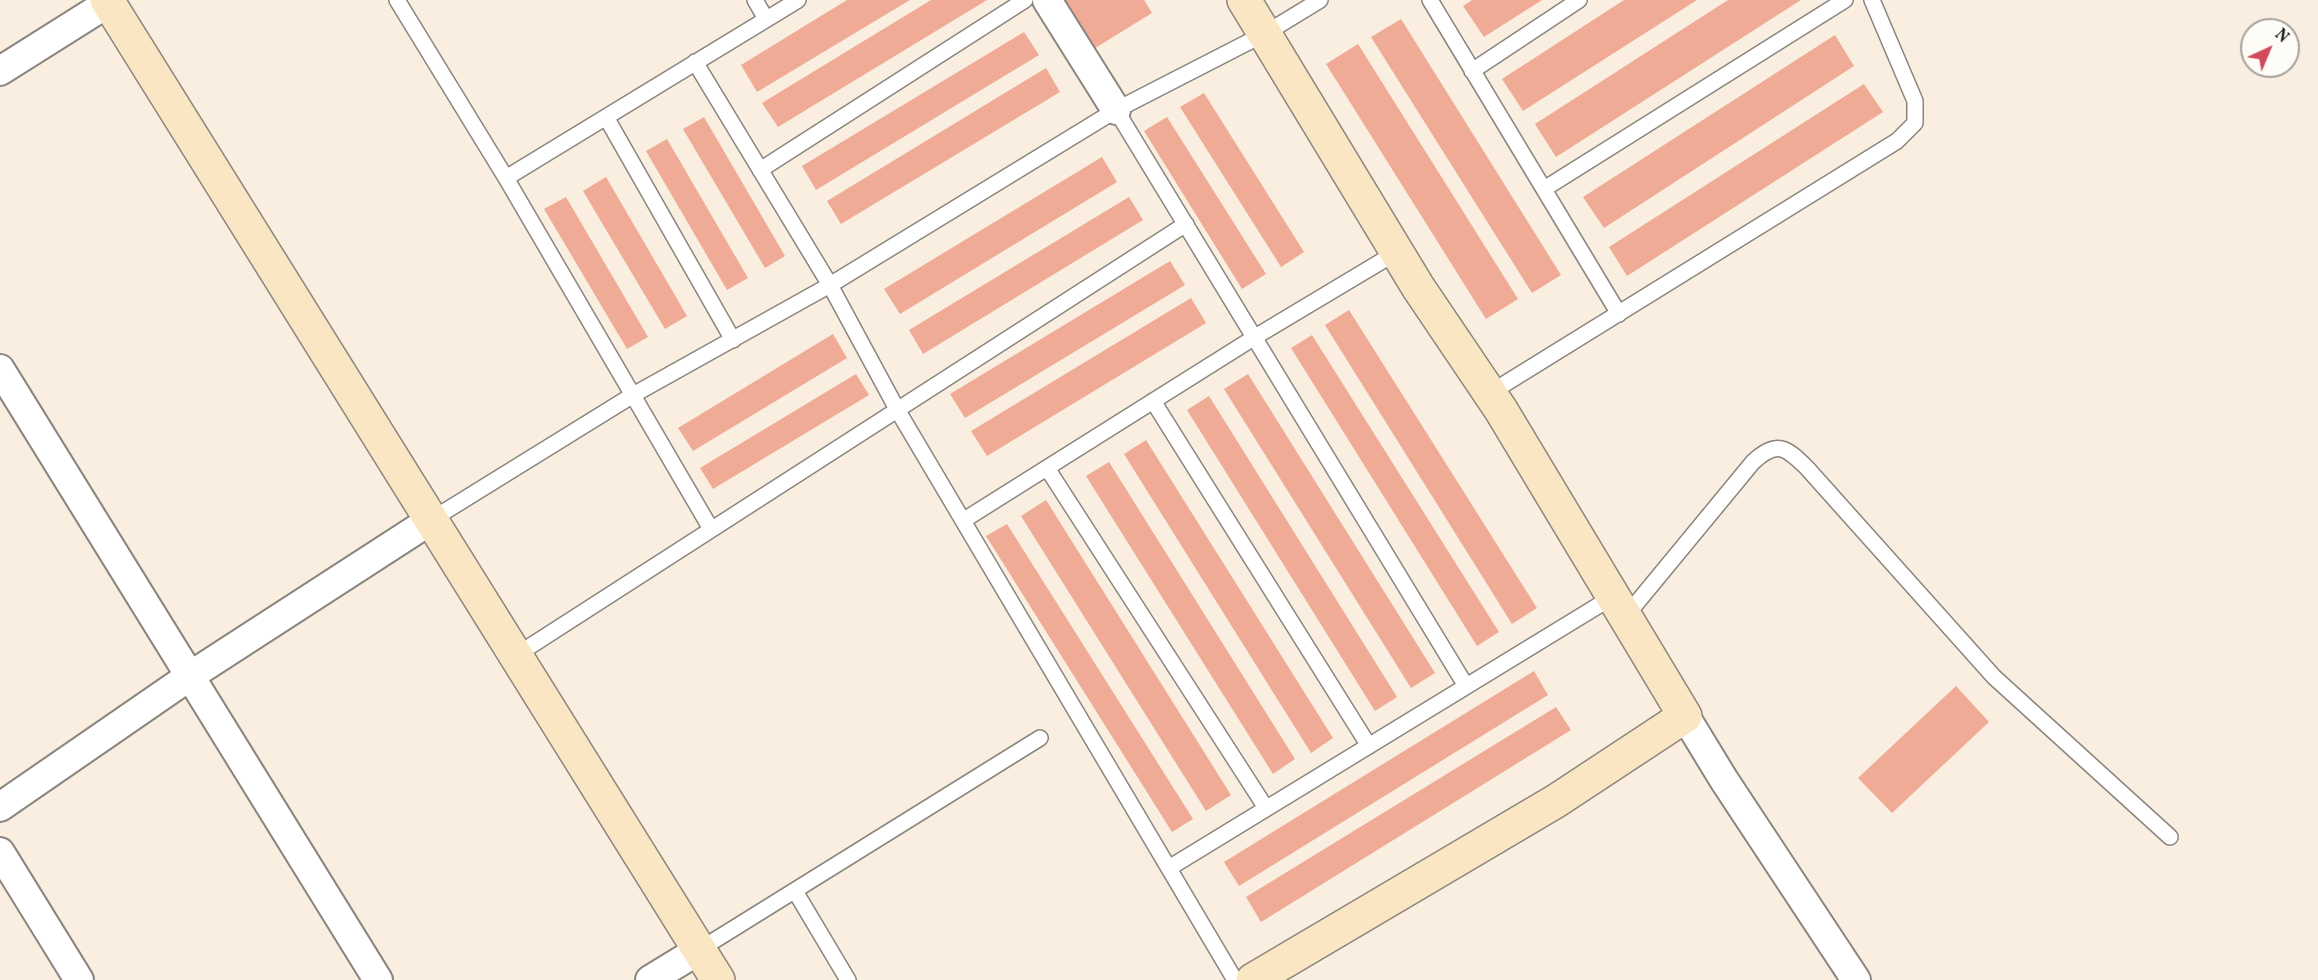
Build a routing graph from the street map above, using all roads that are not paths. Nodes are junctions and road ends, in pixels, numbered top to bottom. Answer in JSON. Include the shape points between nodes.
{"nodes":[{"id":1,"x":397,"y":0,"type":"edge"},
{"id":2,"x":754,"y":0,"type":"edge"},
{"id":3,"x":798,"y":0,"type":"edge"},
{"id":4,"x":1025,"y":0,"type":"edge"},
{"id":5,"x":1047,"y":0,"type":"edge"},
{"id":6,"x":1244,"y":0,"type":"edge"},
{"id":7,"x":1320,"y":0,"type":"edge"},
{"id":8,"x":1430,"y":0,"type":"edge"},
{"id":9,"x":1579,"y":0,"type":"edge"},
{"id":10,"x":1845,"y":0,"type":"edge"},
{"id":11,"x":1872,"y":0,"type":"edge"},
{"id":12,"x":108,"y":1,"type":"edge"},
{"id":13,"x":766,"y":19,"type":"junction"},
{"id":14,"x":1266,"y":33,"type":"junction"},
{"id":15,"x":695,"y":62,"type":"junction"},
{"id":16,"x":0,"y":71,"type":"edge"},
{"id":17,"x":1472,"y":71,"type":"junction"},
{"id":18,"x":1116,"y":110,"type":"junction"},
{"id":19,"x":606,"y":117,"type":"junction"},
{"id":20,"x":760,"y":170,"type":"junction"},
{"id":21,"x":506,"y":178,"type":"junction"},
{"id":22,"x":1544,"y":189,"type":"junction"},
{"id":23,"x":1186,"y":224,"type":"junction"},
{"id":24,"x":1397,"y":252,"type":"junction"},
{"id":25,"x":830,"y":285,"type":"junction"},
{"id":26,"x":1619,"y":314,"type":"junction"},
{"id":27,"x":1256,"y":337,"type":"junction"},
{"id":28,"x":732,"y":340,"type":"junction"},
{"id":29,"x":0,"y":369,"type":"edge"},
{"id":30,"x":1490,"y":393,"type":"junction"},
{"id":31,"x":633,"y":395,"type":"junction"},
{"id":32,"x":1153,"y":401,"type":"junction"},
{"id":33,"x":898,"y":411,"type":"junction"},
{"id":34,"x":1047,"y":468,"type":"junction"},
{"id":35,"x":431,"y":520,"type":"junction"},
{"id":36,"x":964,"y":520,"type":"junction"},
{"id":37,"x":711,"y":528,"type":"junction"},
{"id":38,"x":1620,"y":606,"type":"junction"},
{"id":39,"x":515,"y":656,"type":"junction"},
{"id":40,"x":190,"y":676,"type":"junction"},
{"id":41,"x":1466,"y":687,"type":"junction"},
{"id":42,"x":1685,"y":716,"type":"junction"},
{"id":43,"x":1040,"y":738,"type":"dead end"},
{"id":44,"x":1369,"y":746,"type":"junction"},
{"id":45,"x":0,"y":807,"type":"edge"},
{"id":46,"x":1266,"y":808,"type":"junction"},
{"id":47,"x":2170,"y":837,"type":"dead end"},
{"id":48,"x":0,"y":852,"type":"edge"},
{"id":49,"x":1168,"y":868,"type":"junction"},
{"id":50,"x":795,"y":891,"type":"junction"},
{"id":51,"x":699,"y":950,"type":"junction"},
{"id":52,"x":79,"y":980,"type":"edge"},
{"id":53,"x":378,"y":980,"type":"edge"},
{"id":54,"x":650,"y":980,"type":"edge"},
{"id":55,"x":718,"y":980,"type":"edge"},
{"id":56,"x":848,"y":980,"type":"edge"},
{"id":57,"x":1235,"y":980,"type":"edge"},
{"id":58,"x":1253,"y":980,"type":"edge"},
{"id":59,"x":1856,"y":980,"type":"edge"}],
"edges":[{"from":1,"to":21,"type":"lane"},
{"from":2,"to":13,"type":"lane"},
{"from":3,"to":13,"type":"lane"},
{"from":4,"to":20,"type":"lane"},
{"from":5,"to":18,"type":"street"},
{"from":6,"to":14,"type":"street"},
{"from":7,"to":14,"type":"lane"},
{"from":8,"to":17,"type":"lane"},
{"from":9,"to":17,"type":"lane"},
{"from":10,"to":22,"type":"lane"},
{"from":11,"to":26,"type":"lane","via":[[1915,101],[1915,123],[1897,141]]},
{"from":12,"to":16,"type":"street"},
{"from":12,"to":35,"type":"street"},
{"from":13,"to":15,"type":"lane"},
{"from":14,"to":18,"type":"lane"},
{"from":14,"to":24,"type":"street"},
{"from":15,"to":19,"type":"lane"},
{"from":15,"to":20,"type":"lane"},
{"from":17,"to":22,"type":"lane"},
{"from":18,"to":23,"type":"lane"},
{"from":18,"to":25,"type":"lane"},
{"from":19,"to":21,"type":"lane"},
{"from":19,"to":28,"type":"lane"},
{"from":20,"to":25,"type":"lane"},
{"from":21,"to":31,"type":"lane"},
{"from":22,"to":26,"type":"lane"},
{"from":23,"to":27,"type":"lane"},
{"from":23,"to":33,"type":"lane"},
{"from":24,"to":27,"type":"lane"},
{"from":24,"to":30,"type":"street"},
{"from":25,"to":28,"type":"lane"},
{"from":25,"to":33,"type":"lane"},
{"from":26,"to":30,"type":"lane"},
{"from":27,"to":32,"type":"lane"},
{"from":27,"to":41,"type":"lane"},
{"from":28,"to":31,"type":"lane"},
{"from":29,"to":40,"type":"street"},
{"from":30,"to":38,"type":"street"},
{"from":31,"to":35,"type":"lane"},
{"from":31,"to":37,"type":"lane"},
{"from":32,"to":34,"type":"lane"},
{"from":32,"to":44,"type":"lane"},
{"from":33,"to":36,"type":"lane"},
{"from":33,"to":37,"type":"lane"},
{"from":34,"to":36,"type":"lane"},
{"from":34,"to":46,"type":"lane"},
{"from":35,"to":39,"type":"street"},
{"from":35,"to":40,"type":"street"},
{"from":36,"to":49,"type":"lane"},
{"from":37,"to":39,"type":"lane"},
{"from":38,"to":41,"type":"lane"},
{"from":38,"to":42,"type":"street"},
{"from":38,"to":47,"type":"lane","via":[[1766,450],[1780,448],[1792,453],[1994,677]]},
{"from":39,"to":51,"type":"street"},
{"from":40,"to":45,"type":"street"},
{"from":40,"to":53,"type":"street"},
{"from":41,"to":44,"type":"lane"},
{"from":42,"to":58,"type":"street","via":[[1556,801]]},
{"from":42,"to":59,"type":"street"},
{"from":43,"to":50,"type":"lane"},
{"from":44,"to":46,"type":"lane"},
{"from":46,"to":49,"type":"lane"},
{"from":48,"to":52,"type":"street"},
{"from":49,"to":57,"type":"lane"},
{"from":50,"to":51,"type":"lane"},
{"from":50,"to":56,"type":"lane"},
{"from":51,"to":54,"type":"street"},
{"from":51,"to":55,"type":"street"}]}
